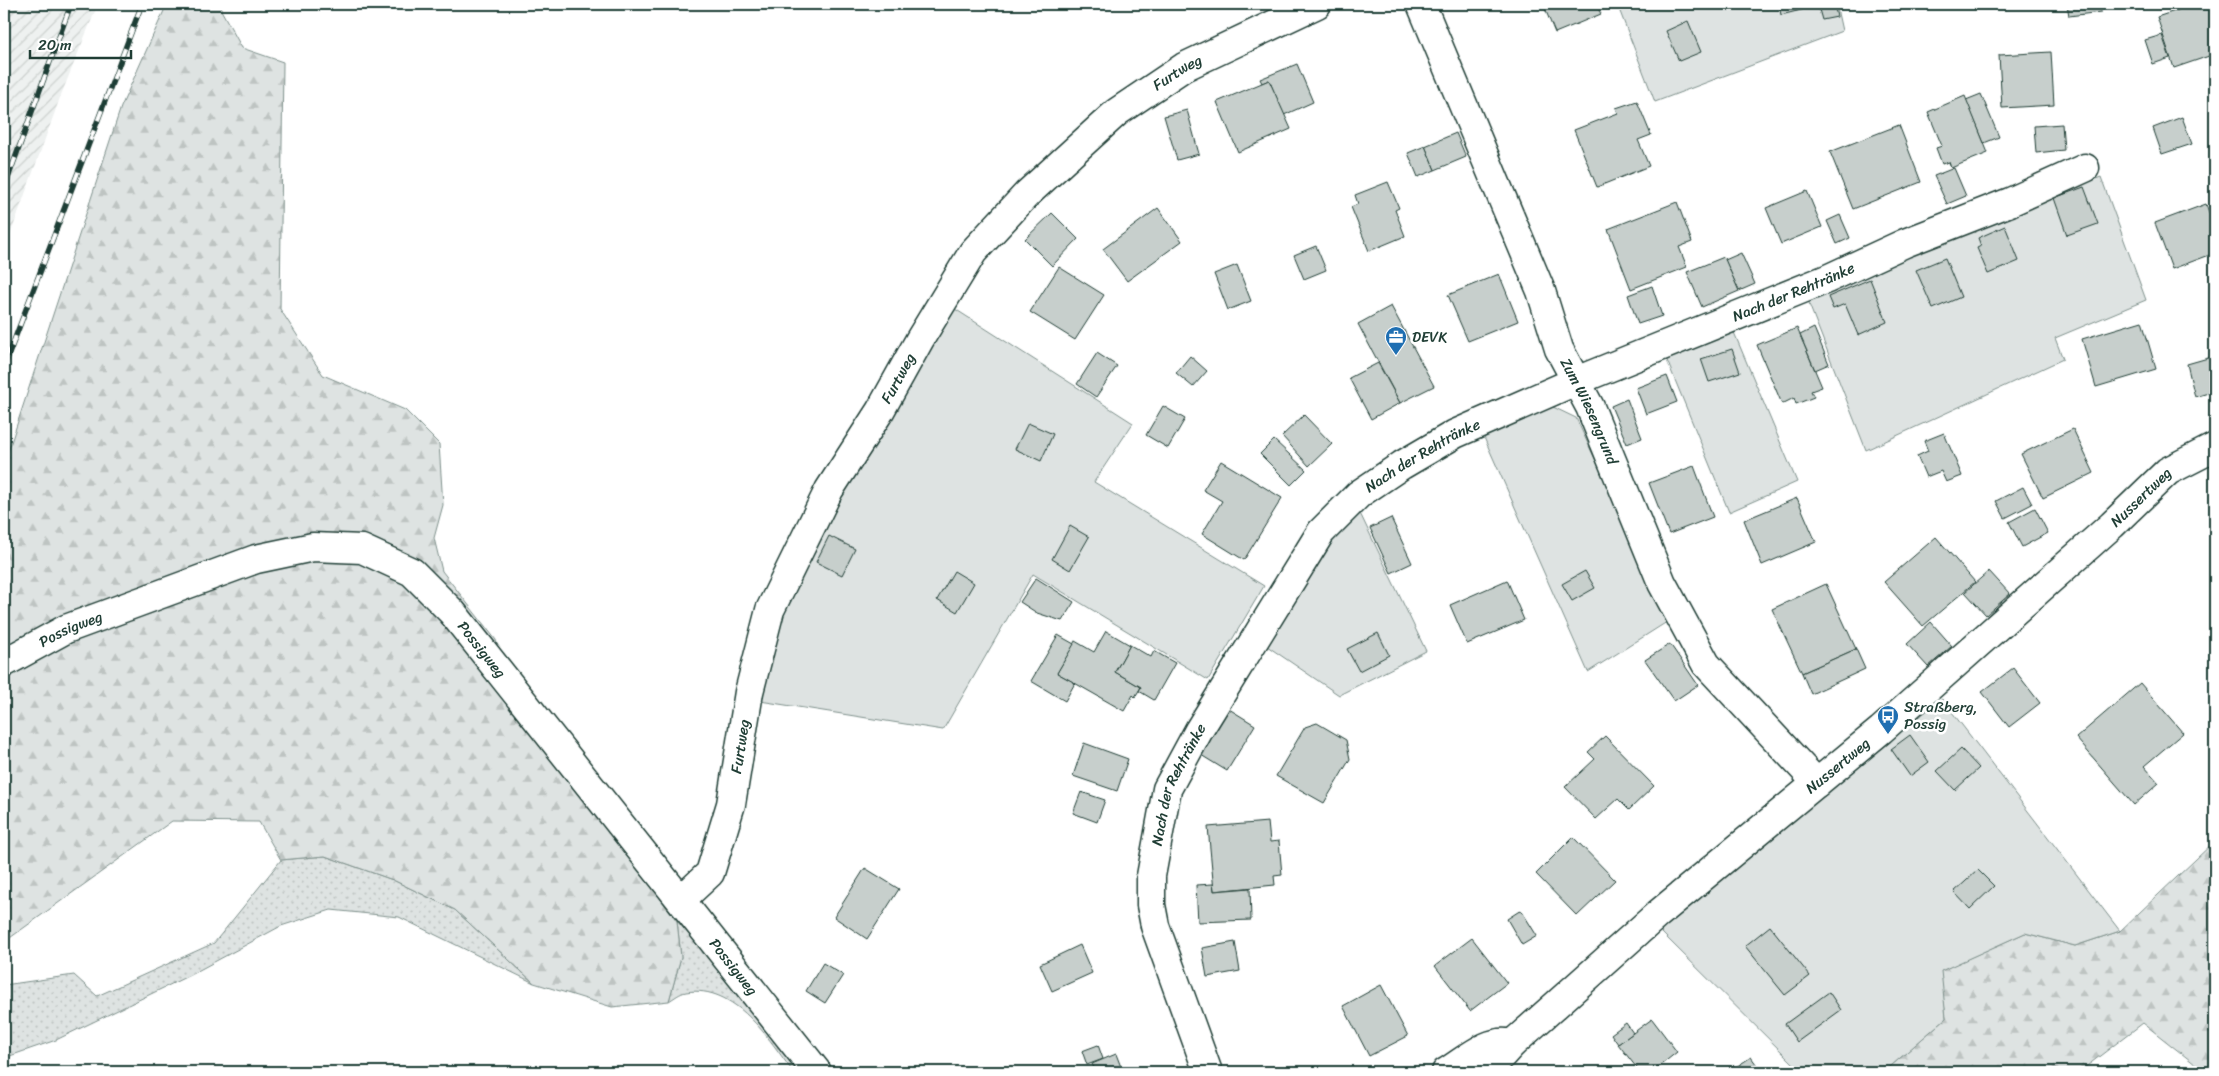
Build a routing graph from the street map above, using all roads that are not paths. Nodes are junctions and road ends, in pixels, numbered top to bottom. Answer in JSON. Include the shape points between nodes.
{"nodes":[{"id":1,"x":1317,"y":4,"type":"edge"},
{"id":2,"x":1421,"y":4,"type":"edge"},
{"id":3,"x":2085,"y":168,"type":"dead end"},
{"id":4,"x":1576,"y":381,"type":"junction"},
{"id":5,"x":2215,"y":447,"type":"edge"},
{"id":6,"x":4,"y":663,"type":"edge"},
{"id":7,"x":1817,"y":783,"type":"junction"},
{"id":8,"x":681,"y":900,"type":"junction"},
{"id":9,"x":1512,"y":1044,"type":"junction"},
{"id":10,"x":817,"y":1072,"type":"edge"},
{"id":11,"x":1208,"y":1072,"type":"edge"},
{"id":12,"x":1446,"y":1072,"type":"edge"},
{"id":13,"x":1487,"y":1072,"type":"edge"}],
"edges":[{"from":1,"to":8,"type":"street","name":"Furtweg","via":[[1184,67],[1117,112],[1027,194],[973,252],[880,411],[829,490],[770,610],[749,692],[731,804],[710,873]]},
{"from":2,"to":4,"type":"street","name":"Zum Wiesengrund","via":[[1541,291],[1559,349]]},
{"from":3,"to":4,"type":"street","name":"Nach der Rehtränke","via":[[2010,202],[1905,243],[1828,279]]},
{"from":4,"to":7,"type":"street","name":"Zum Wiesengrund","via":[[1590,407],[1662,583],[1706,664]]},
{"from":4,"to":11,"type":"street","name":"Nach der Rehtränke","via":[[1455,434],[1359,494],[1321,532],[1204,722],[1167,789],[1150,876],[1150,904],[1167,963]]},
{"from":5,"to":7,"type":"street","name":"Nussertweg","via":[[2168,471],[2112,525]]},
{"from":6,"to":8,"type":"street","name":"Possigweg","via":[[66,629],[256,559],[314,547],[362,549],[412,572],[452,612]]},
{"from":7,"to":9,"type":"street","name":"Nussertweg","via":[[1658,914]]},
{"from":8,"to":10,"type":"street","name":"Possigweg"},
{"from":9,"to":12,"type":"street","via":[[1503,1041],[1488,1046]]},
{"from":9,"to":13,"type":"street","name":"Nussertweg"}]}
